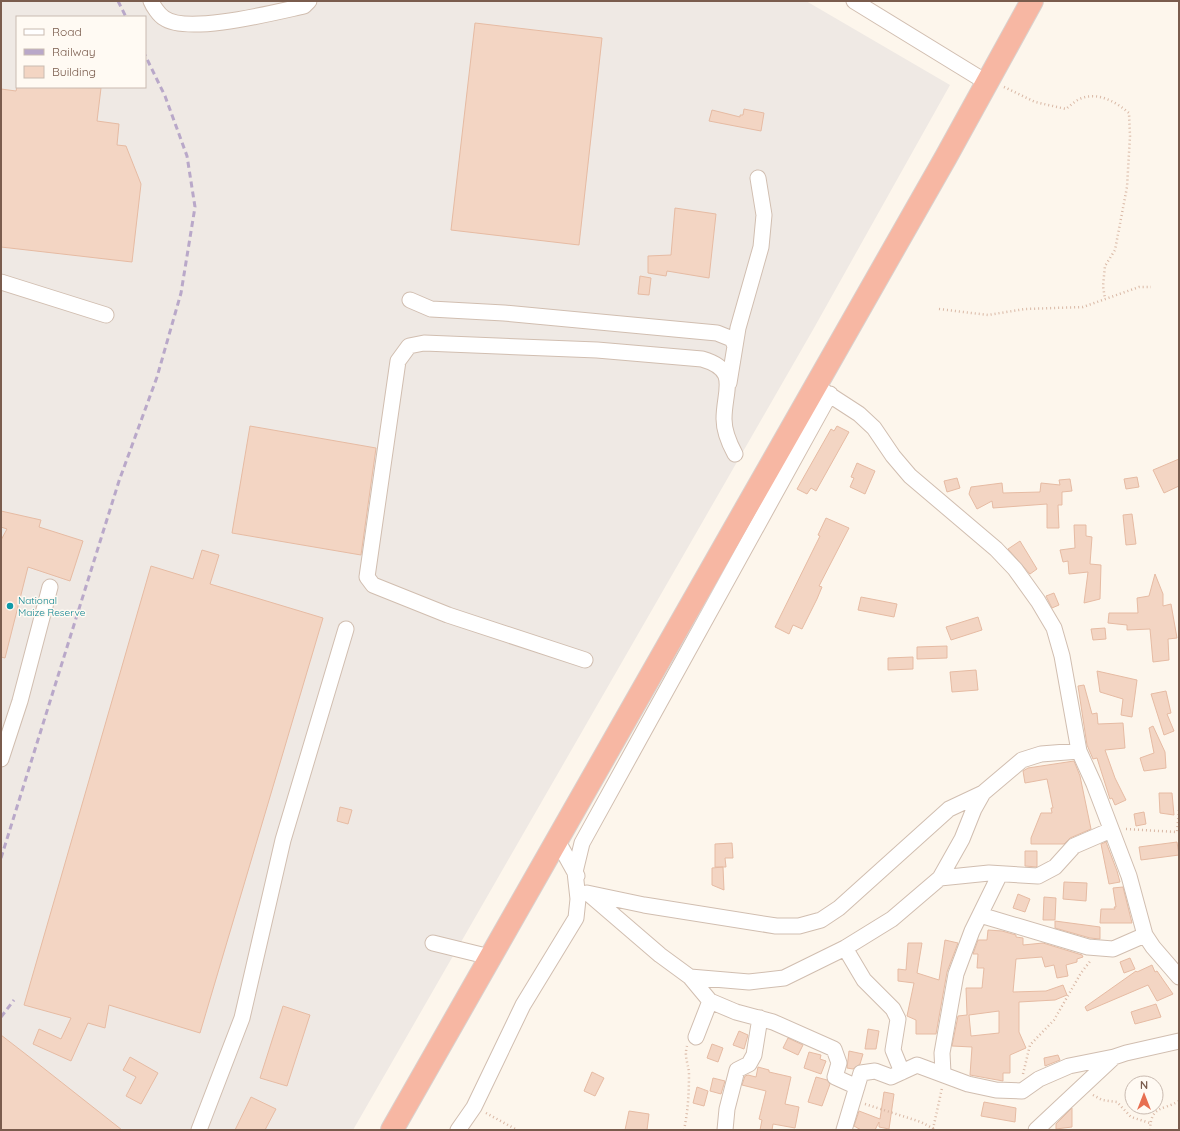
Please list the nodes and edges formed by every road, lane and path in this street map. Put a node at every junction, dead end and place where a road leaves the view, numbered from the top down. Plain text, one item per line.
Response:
1 (151, 1) edge
2 (309, 1) edge
3 (854, 1) edge
4 (1032, 1) edge
5 (986, 82) junction
6 (758, 178) dead end
7 (1, 282) edge
8 (1151, 287) dead end
9 (1105, 298) junction
10 (410, 300) dead end
11 (939, 309) dead end
12 (106, 315) dead end
13 (735, 346) junction
14 (729, 383) junction
15 (822, 390) junction
16 (735, 454) dead end
17 (50, 588) dead end
18 (346, 629) dead end
19 (585, 660) dead end
20 (1079, 751) junction
21 (1, 759) edge
22 (983, 793) junction
23 (1179, 810) edge
24 (1111, 830) junction
25 (557, 840) junction
26 (575, 872) junction
27 (1000, 874) junction
28 (940, 878) junction
29 (587, 893) junction
30 (980, 915) junction
31 (1146, 936) junction
32 (433, 943) dead end
33 (845, 948) junction
34 (1113, 949) junction
35 (490, 957) junction
36 (690, 977) junction
37 (1179, 977) edge
38 (710, 1001) junction
39 (760, 1018) junction
40 (696, 1037) joint
41 (1179, 1041) edge
42 (1114, 1057) junction
43 (902, 1072) junction
44 (943, 1074) junction
45 (1080, 1088) junction
46 (1000, 1090) junction
47 (855, 1093) junction
48 (1179, 1101) edge
49 (474, 1107) junction
50 (1150, 1123) junction
51 (935, 1129) edge
52 (199, 1130) edge
53 (392, 1130) edge
54 (458, 1130) edge
55 (517, 1130) edge
56 (684, 1130) edge
57 (725, 1130) edge
58 (844, 1130) edge
59 (1036, 1130) edge
60 (1150, 1130) edge

1 - 2 street
3 - 5 street
4 - 5 highway
5 - 9 path
5 - 15 highway
6 - 13 street
7 - 12 street
8 - 9 path
9 - 11 path
10 - 13 street
13 - 14 street
14 - 16 street
14 - 19 street
15 - 20 street
15 - 25 highway
15 - 26 street
17 - 21 street
18 - 52 street
20 - 22 street
20 - 24 street
22 - 28 street
22 - 29 street
23 - 24 path
24 - 27 street
24 - 31 street
25 - 26 street
25 - 35 highway
26 - 29 street
26 - 49 street
27 - 28 street
27 - 30 street
28 - 33 street
29 - 36 street
30 - 34 street
30 - 44 street
31 - 34 street
31 - 37 street
32 - 35 street
33 - 36 street
33 - 43 street
34 - 46 path
35 - 53 highway
36 - 38 street
38 - 39 street
38 - 40 street
39 - 47 street
39 - 57 street
40 - 56 path
41 - 42 street
42 - 45 street
42 - 46 street
43 - 44 street
43 - 47 street
44 - 46 street
44 - 51 path
45 - 50 path
45 - 59 street
47 - 51 path
47 - 58 street
48 - 50 path
49 - 54 street
49 - 55 path
50 - 60 path

